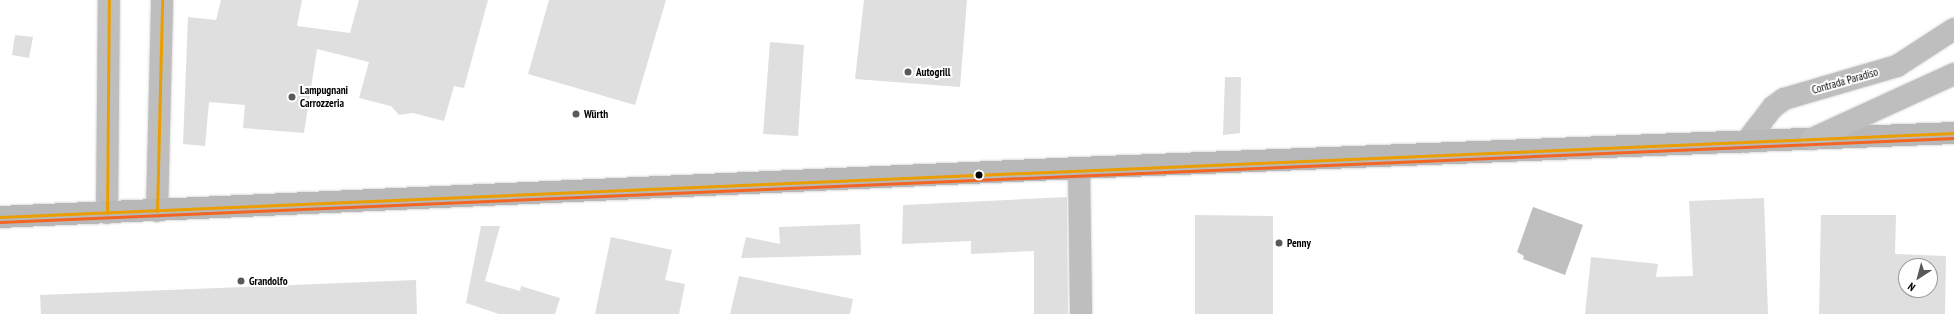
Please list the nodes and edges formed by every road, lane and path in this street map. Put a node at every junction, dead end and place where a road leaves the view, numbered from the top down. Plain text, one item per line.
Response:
1 (109, 0) edge
2 (162, 0) edge
3 (1954, 30) edge
4 (1954, 74) edge
5 (1954, 133) edge
6 (1812, 139) junction
7 (1746, 142) junction
8 (1080, 168) junction
9 (157, 211) junction
10 (107, 213) junction
11 (0, 217) edge
12 (1081, 314) edge

1 - 10 main road
2 - 9 main road
3 - 7 main road, Contrada Paradiso
4 - 6 main road
5 - 6 street
6 - 7 street
7 - 8 street
8 - 9 street
8 - 12 main road
9 - 10 street
10 - 11 street

